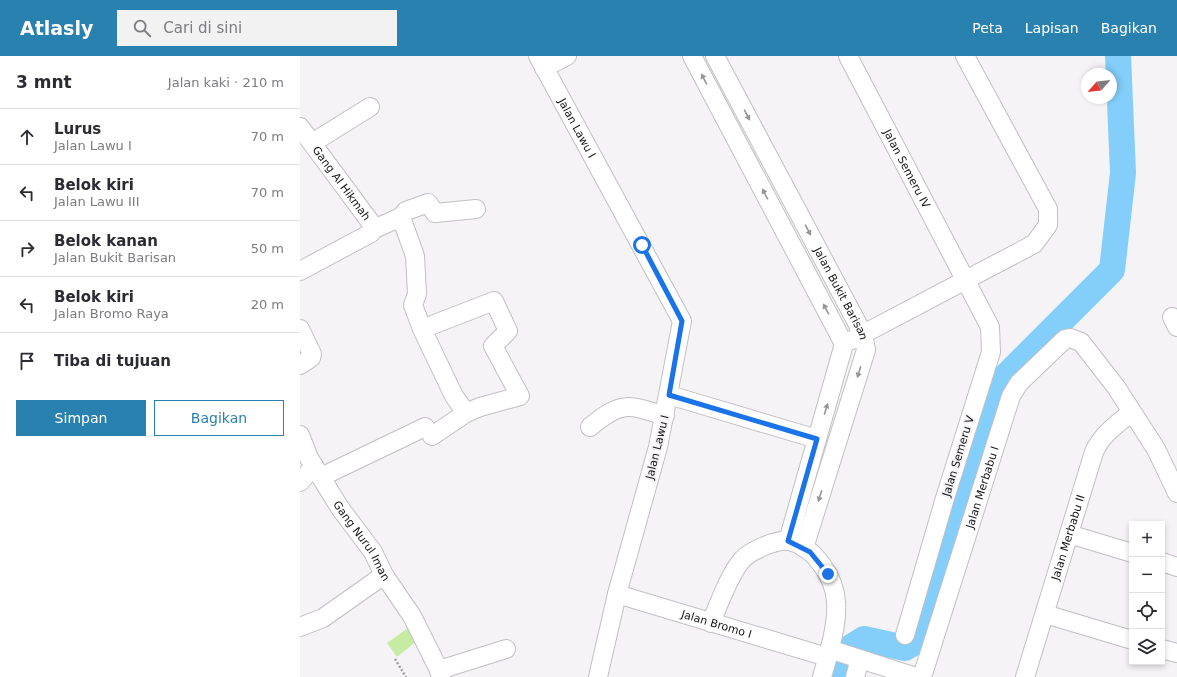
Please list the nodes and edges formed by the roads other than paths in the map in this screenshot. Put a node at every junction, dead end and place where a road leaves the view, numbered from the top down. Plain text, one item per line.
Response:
1 (567, 56) edge
2 (692, 56) edge
3 (715, 56) edge
4 (848, 56) edge
5 (965, 56) edge
6 (541, 62) edge
7 (370, 107) dead end
8 (300, 127) edge
9 (312, 144) junction
10 (476, 209) dead end
11 (401, 216) junction
12 (374, 229) junction
13 (300, 270) edge
14 (966, 281) junction
15 (300, 329) edge
16 (422, 329) junction
17 (863, 334) junction
18 (844, 344) junction
19 (300, 365) edge
20 (669, 395) junction
21 (1132, 412) junction
22 (466, 413) junction
23 (665, 416) junction
24 (590, 427) dead end
25 (300, 435) edge
26 (817, 439) junction
27 (317, 471) junction
28 (300, 482) edge
29 (1177, 493) edge
30 (1069, 534) junction
31 (802, 549) junction
32 (1129, 552) edge
33 (1165, 563) edge
34 (1177, 567) edge
35 (384, 575) junction
36 (617, 594) junction
37 (1045, 614) junction
38 (711, 623) junction
39 (300, 627) edge
40 (905, 635) dead end
41 (1129, 639) edge
42 (506, 649) dead end
43 (1165, 650) edge
44 (827, 651) junction
45 (1177, 653) edge
46 (857, 658) junction
47 (440, 673) edge
48 (598, 677) edge
49 (812, 677) edge
50 (822, 677) edge
51 (855, 677) edge
52 (916, 677) edge
53 (922, 677) edge
54 (1025, 677) edge

1 - 6 street
18 -> 2 street, Jalan Bukit Barisan
3 -> 17 street, Jalan Bukit Barisan
4 - 14 street, Jalan Semeru IV
5 - 14 street
6 - 20 street, Jalan Lawu I
7 - 9 street
8 - 9 street, Gang Al Hikmah
9 - 12 street, Gang Al Hikmah
10 - 11 street
11 - 12 street
11 - 16 street
12 - 13 street, Gang Al Hikmah
14 - 17 street
14 - 40 street, Jalan Semeru V
15 - 19 street
16 - 22 street
16 - 22 street
17 - 18 street
17 -> 31 street, Jalan Bukit Barisan
26 -> 18 street, Jalan Bukit Barisan
20 - 23 street, Jalan Lawu I
20 - 26 street
21 - 29 street
21 - 30 street, Jalan Merbabu II
21 - 53 street, Jalan Merbabu I
22 - 27 street
23 - 24 street
23 - 36 street, Jalan Lawu I
25 - 27 street, Gang Nurul Iman
26 - 31 street, Jalan Bukit Barisan
27 - 28 street
27 - 35 street, Gang Nurul Iman
30 - 32 street
30 - 37 street, Jalan Merbabu II
31 - 38 street
31 - 44 street
33 - 34 street
35 - 39 street
35 - 47 street, Gang Nurul Iman
36 - 38 street, Jalan Bromo I
36 - 48 street, Jalan Lawu I
37 - 41 street
37 - 54 street, Jalan Merbabu II
38 - 44 street, Jalan Bromo I
42 - 47 street
43 - 45 street
44 - 46 street, Jalan Bromo I
44 - 49 street
44 - 50 street
46 - 51 street
46 - 52 street, Jalan Bromo I

